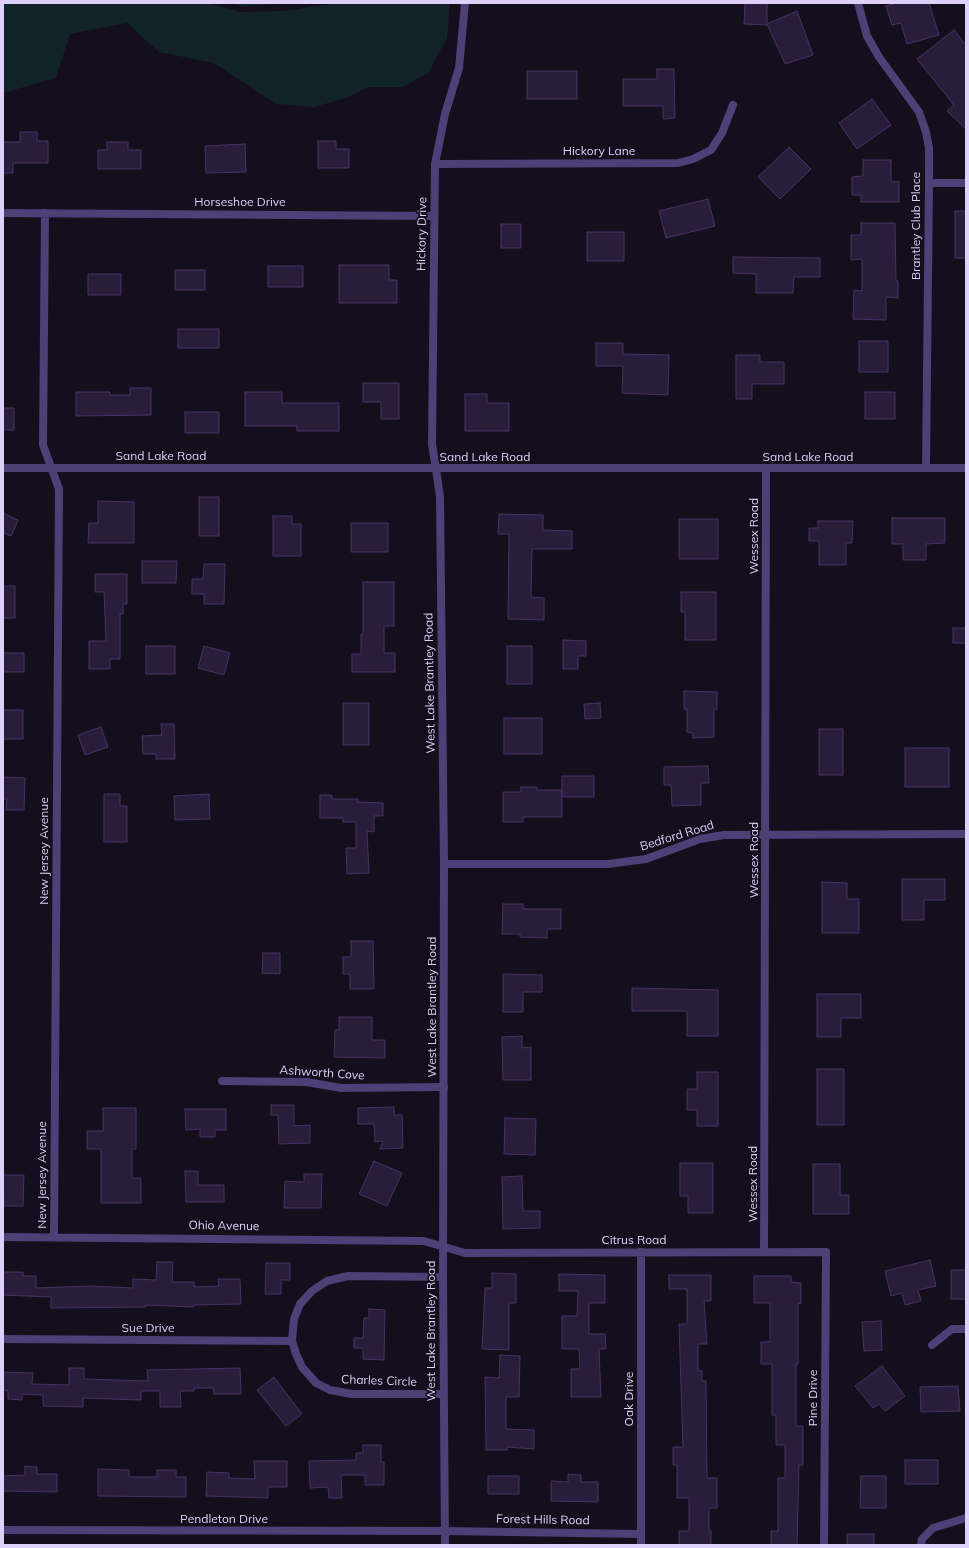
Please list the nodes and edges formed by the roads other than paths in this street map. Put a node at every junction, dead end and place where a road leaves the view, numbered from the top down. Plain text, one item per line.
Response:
1 (465, 3) edge
2 (858, 3) edge
3 (733, 105) dead end
4 (435, 164) junction
5 (929, 183) junction
6 (966, 183) edge
7 (3, 213) edge
8 (44, 213) junction
9 (434, 216) junction
10 (3, 468) edge
11 (52, 468) junction
12 (926, 468) junction
13 (966, 468) edge
14 (436, 469) junction
15 (766, 469) junction
16 (766, 834) junction
17 (966, 834) edge
18 (444, 864) junction
19 (222, 1081) dead end
20 (444, 1087) junction
21 (54, 1236) junction
22 (3, 1237) edge
23 (443, 1246) junction
24 (641, 1252) junction
25 (764, 1252) junction
26 (826, 1252) joint
27 (443, 1277) junction
28 (966, 1329) edge
29 (3, 1339) edge
30 (292, 1341) junction
31 (932, 1345) dead end
32 (443, 1394) junction
33 (966, 1518) edge
34 (3, 1530) edge
35 (445, 1531) junction
36 (641, 1534) junction
37 (445, 1545) edge
38 (640, 1545) edge
39 (824, 1545) edge
40 (921, 1545) edge

1 - 4 street, Hickory Drive
2 - 5 street, Brantley Club Place
3 - 4 street, Hickory Lane
4 - 9 street, Hickory Drive
5 - 6 street
5 - 12 street, Brantley Club Place
7 - 8 street, Horseshoe Drive
8 - 9 street, Horseshoe Drive
8 - 11 street
9 - 14 street, Hickory Drive
10 - 11 street, Sand Lake Road
11 - 14 street, Sand Lake Road
11 - 21 street, New Jersey Avenue
12 - 13 street, Sand Lake Road
12 - 15 street, Sand Lake Road
14 - 15 street, Sand Lake Road
14 - 18 street, West Lake Brantley Road
15 - 16 street, Wessex Road
16 - 17 street, Bedford Road
16 - 18 street, Bedford Road
16 - 25 street, Wessex Road
18 - 20 street, West Lake Brantley Road
19 - 20 street, Ashworth Cove
20 - 23 street, West Lake Brantley Road
21 - 22 street, Ohio Avenue
21 - 23 street, Ohio Avenue
23 - 24 street, Citrus Road
23 - 27 street, West Lake Brantley Road
24 - 25 street, Citrus Road
24 - 36 street, Oak Drive
25 - 26 street, Citrus Road
26 - 39 street, Pine Drive
27 - 30 street, Charles Circle
27 - 32 street, West Lake Brantley Road
28 - 31 street
29 - 30 street, Sue Drive
30 - 32 street, Charles Circle
32 - 35 street, West Lake Brantley Road
33 - 40 street
34 - 35 street, Pendleton Drive
35 - 36 street, Forest Hills Road
35 - 37 street, West Lake Brantley Road
36 - 38 street, Oak Drive

